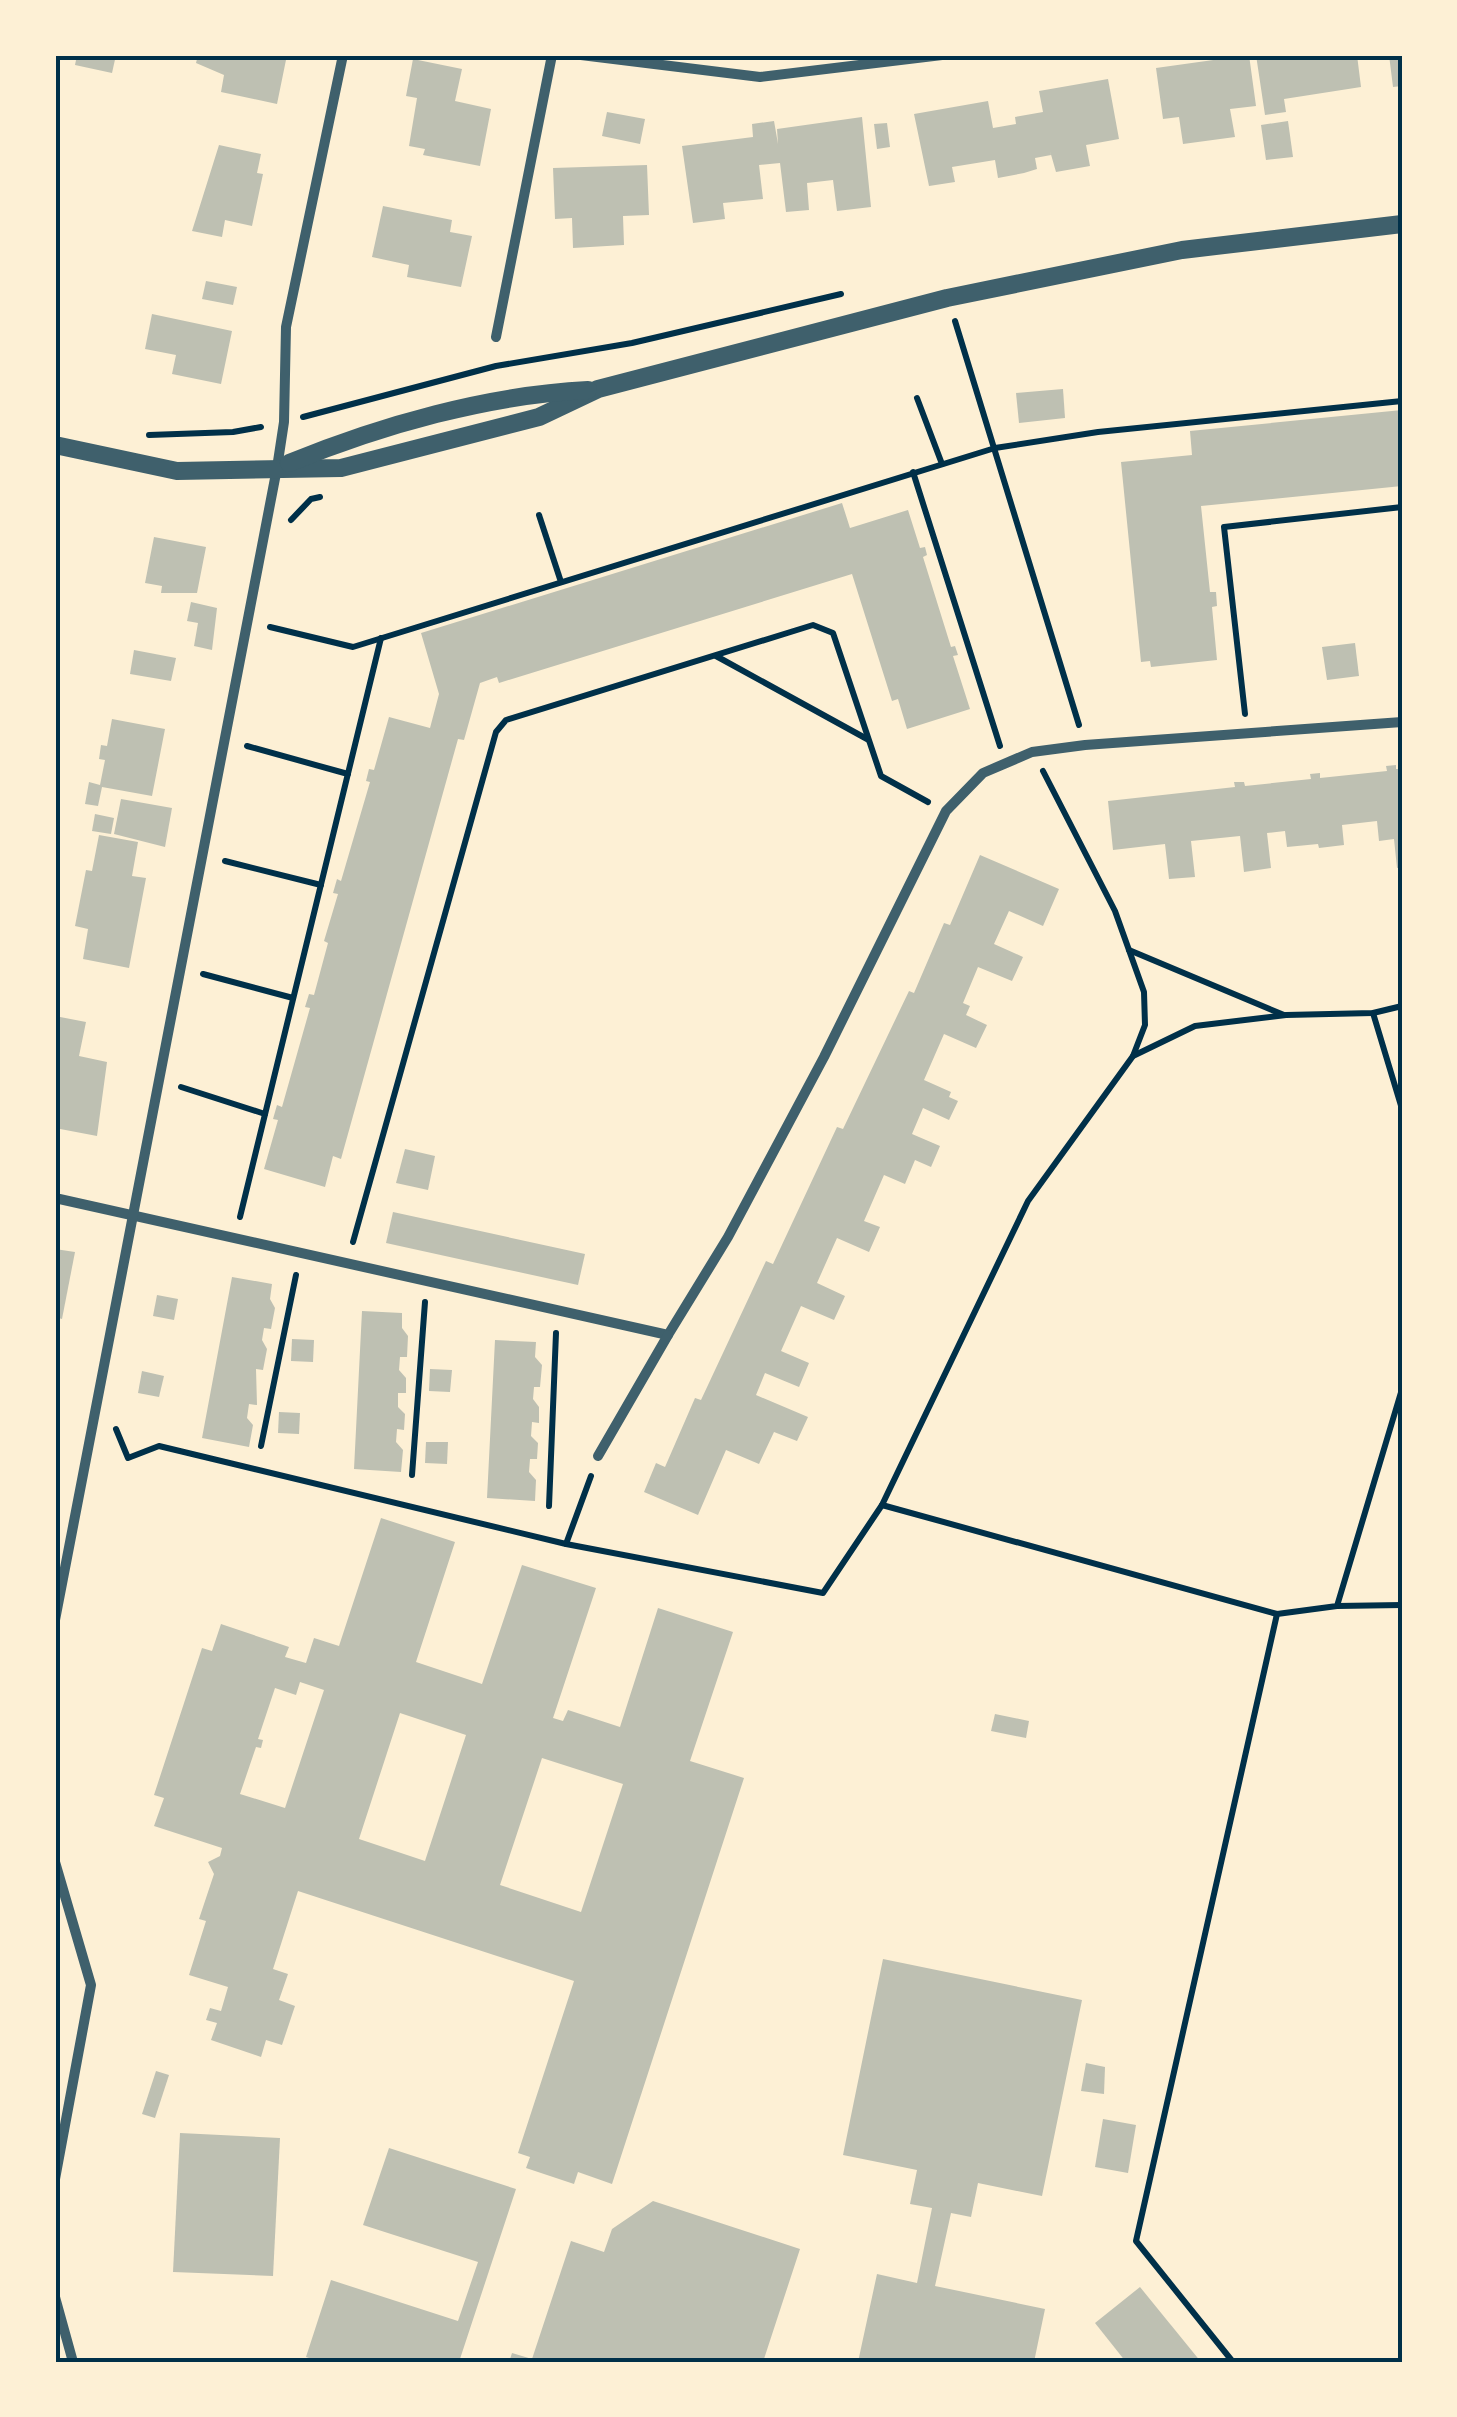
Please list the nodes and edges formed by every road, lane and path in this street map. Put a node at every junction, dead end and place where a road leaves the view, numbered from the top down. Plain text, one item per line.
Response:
1 (343, 55) edge
2 (552, 55) edge
3 (581, 55) edge
4 (942, 55) edge
5 (1402, 224) edge
6 (844, 294) dead end
7 (947, 298) junction
8 (496, 337) dead end
9 (598, 389) junction
10 (917, 398) dead end
11 (1402, 402) edge
12 (347, 405) junction
13 (284, 422) junction
14 (132, 436) dead end
15 (356, 440) junction
16 (55, 445) edge
17 (995, 448) junction
18 (942, 464) junction
19 (277, 468) junction
20 (913, 472) junction
21 (330, 494) dead end
22 (1402, 507) edge
23 (539, 515) dead end
24 (288, 525) dead end
25 (562, 582) junction
26 (272, 614) dead end
27 (270, 627) junction
28 (381, 638) junction
29 (266, 644) dead end
30 (715, 655) junction
31 (1402, 722) edge
32 (250, 729) dead end
33 (1247, 736) junction
34 (869, 740) junction
35 (1085, 745) junction
36 (247, 746) junction
37 (1032, 752) junction
38 (1004, 762) junction
39 (244, 766) dead end
40 (348, 774) junction
41 (946, 812) junction
42 (229, 842) dead end
43 (225, 860) junction
44 (222, 880) dead end
45 (321, 886) junction
46 (1128, 950) junction
47 (206, 955) dead end
48 (203, 974) junction
49 (199, 992) dead end
50 (293, 998) junction
51 (1402, 1006) edge
52 (1373, 1013) junction
53 (1286, 1016) junction
54 (1133, 1056) junction
55 (184, 1068) dead end
56 (180, 1087) junction
57 (176, 1106) dead end
58 (1402, 1109) edge
59 (265, 1114) junction
60 (55, 1198) edge
61 (134, 1214) junction
62 (235, 1237) junction
63 (301, 1252) junction
64 (348, 1263) junction
65 (427, 1280) junction
66 (557, 1310) junction
67 (668, 1335) junction
68 (1402, 1389) edge
69 (116, 1418) dead end
70 (261, 1446) dead end
71 (598, 1456) joint
72 (412, 1475) dead end
73 (882, 1505) junction
74 (549, 1506) dead end
75 (566, 1544) junction
76 (1402, 1605) edge
77 (1336, 1606) junction
78 (1277, 1614) junction
79 (55, 1620) edge
80 (55, 1862) edge
81 (57, 1882) edge
82 (55, 2179) edge
83 (55, 2296) edge
84 (73, 2362) edge
85 (1233, 2362) edge

1 - 13 street
2 - 8 street
3 - 4 street
5 - 7 street
6 - 12 path
7 - 9 street
7 - 17 path
9 - 15 street
9 - 19 street
10 - 18 path
11 - 17 path
12 - 13 path
12 - 15 path
13 - 14 path
13 - 19 street
15 - 19 street
16 - 19 street
17 - 18 path
17 - 35 path
18 - 20 path
19 - 61 street
20 - 25 path
20 - 38 path
21 - 24 path
22 - 33 path
23 - 25 path
25 - 28 path
26 - 27 path
27 - 28 path
27 - 29 path
28 - 40 path
30 - 34 path
30 - 34 path
30 - 64 path
31 - 33 street
32 - 36 path
33 - 35 street
34 - 41 path
35 - 37 street
36 - 39 path
36 - 40 path
37 - 38 street
37 - 46 path
38 - 41 street
40 - 45 path
41 - 67 street
42 - 43 path
43 - 44 path
43 - 45 path
45 - 50 path
46 - 53 path
46 - 54 path
47 - 48 path
48 - 49 path
48 - 50 path
50 - 59 path
51 - 52 path
52 - 53 path
52 - 58 path
53 - 54 path
54 - 73 path
55 - 56 path
56 - 57 path
56 - 59 path
59 - 62 path
60 - 61 street
61 - 62 street
61 - 79 street
62 - 63 street
63 - 64 street
63 - 70 path
64 - 65 street
65 - 66 street
65 - 72 path
66 - 67 street
66 - 74 path
67 - 71 street
68 - 77 path
69 - 75 path
71 - 75 path
73 - 75 path
73 - 78 path
76 - 77 path
77 - 78 path
78 - 85 path
80 - 81 street
81 - 82 street
83 - 84 street

